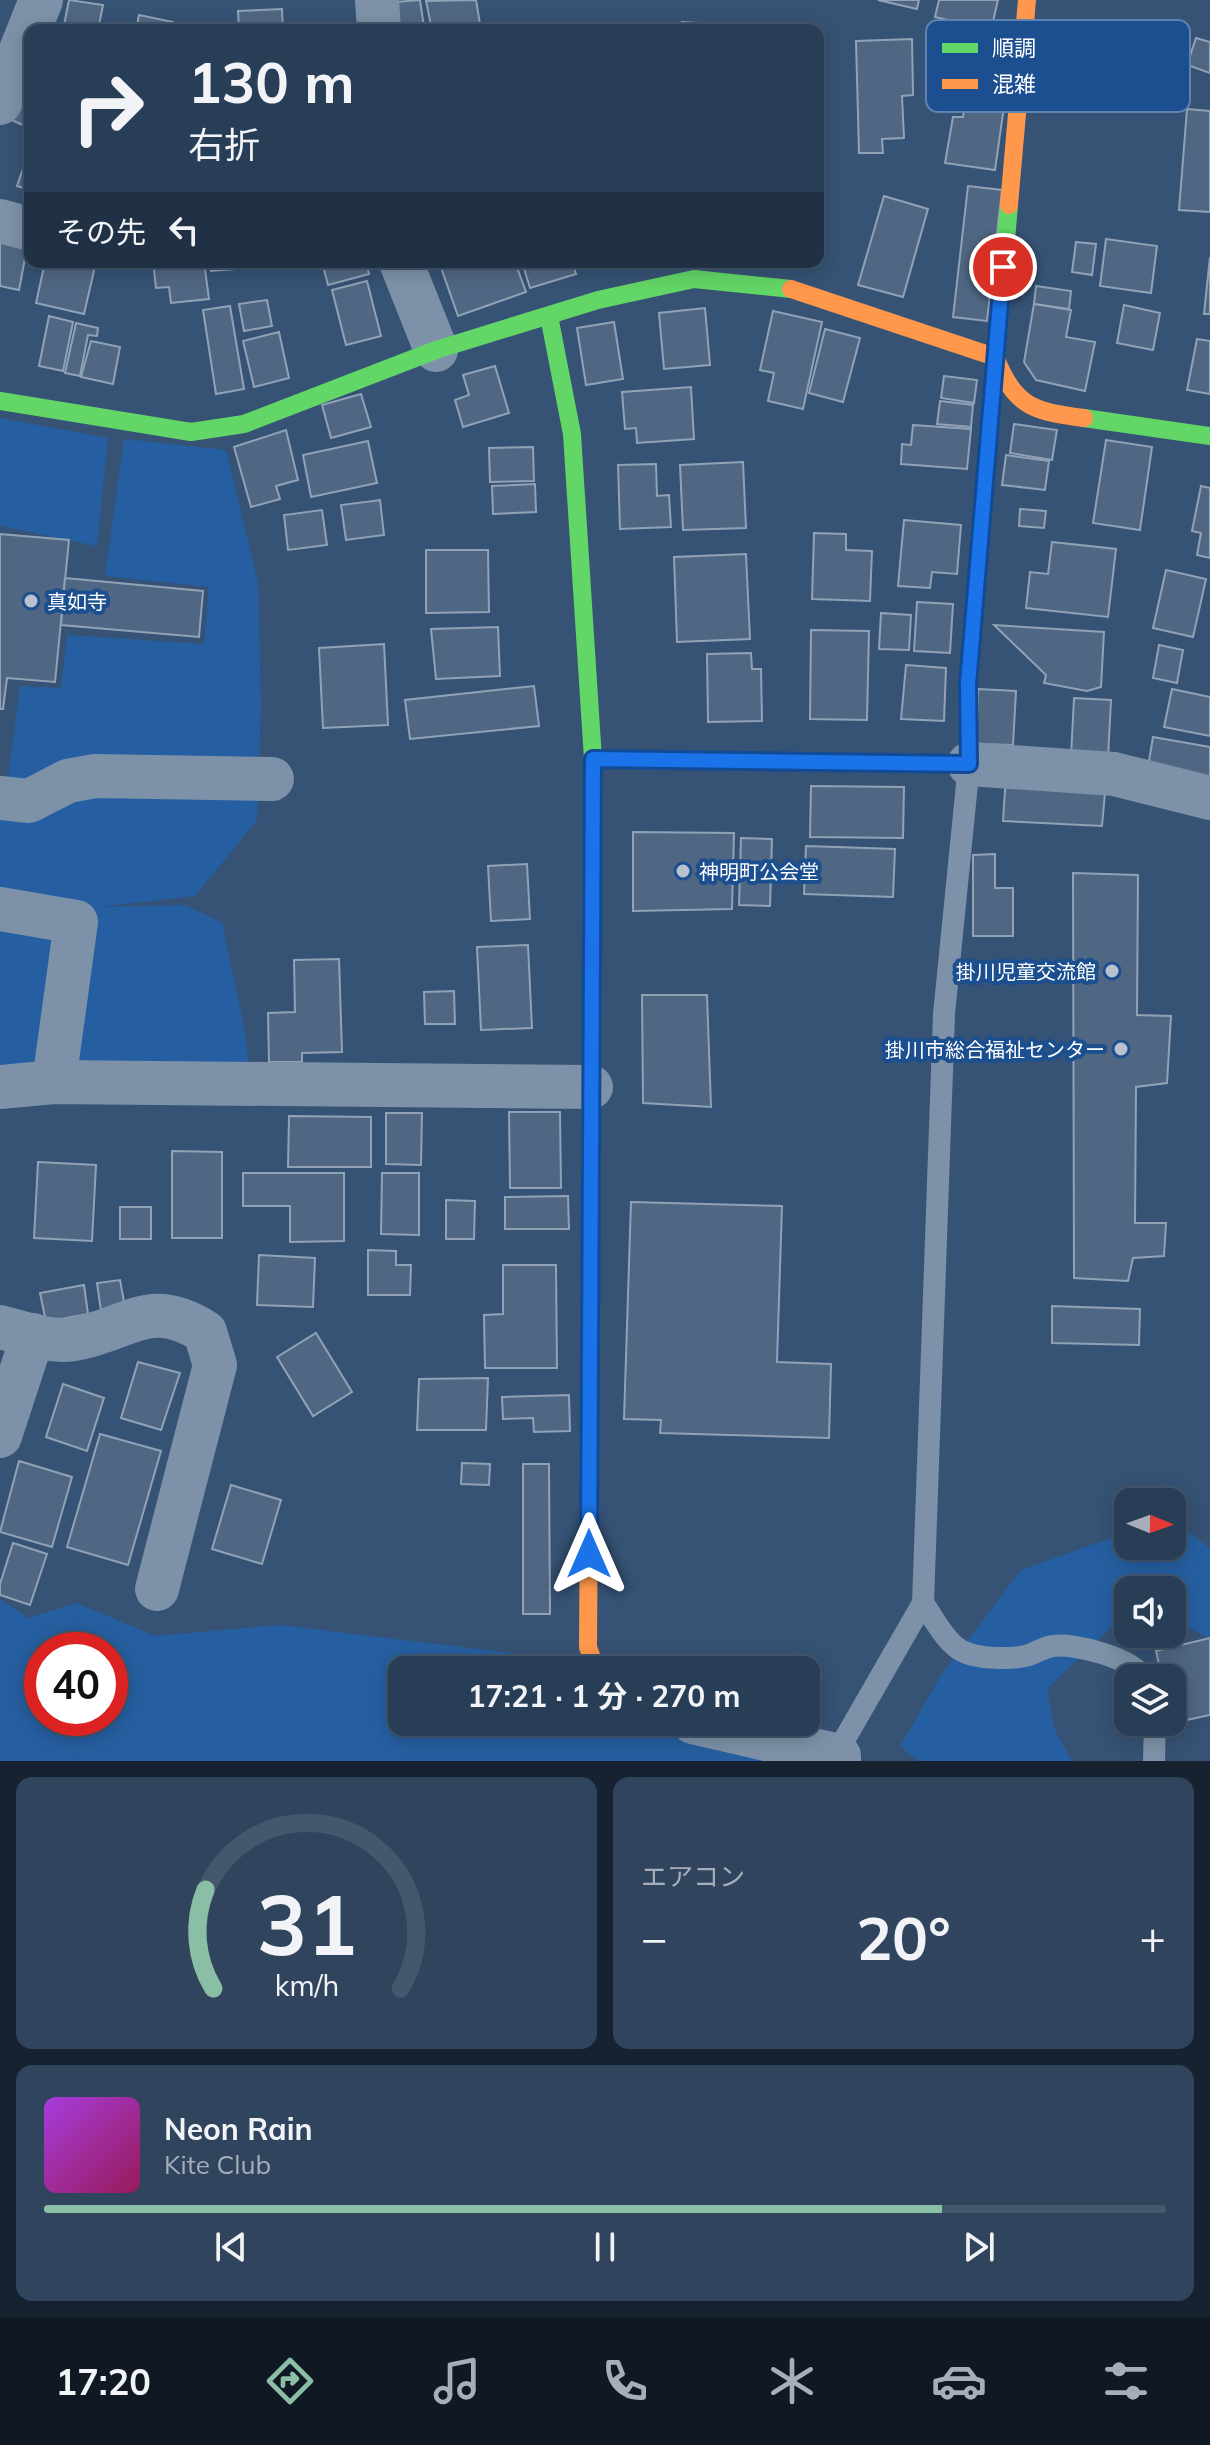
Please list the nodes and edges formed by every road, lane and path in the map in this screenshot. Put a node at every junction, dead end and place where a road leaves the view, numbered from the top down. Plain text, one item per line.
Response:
1 (41, 0) edge
2 (377, 0) edge
3 (1027, 0) edge
4 (1025, 20) edge
5 (31, 24) edge
6 (379, 24) edge
7 (24, 43) edge
8 (0, 103) edge
9 (1017, 112) edge
10 (0, 221) edge
11 (24, 227) edge
12 (403, 268) edge
13 (549, 316) junction
14 (436, 350) junction
15 (995, 357) junction
16 (0, 401) edge
17 (1210, 436) edge
18 (593, 759) junction
19 (969, 764) junction
20 (272, 779) dead end
21 (0, 798) edge
22 (1210, 798) edge
23 (0, 909) edge
24 (54, 1082) junction
25 (0, 1087) edge
26 (591, 1087) junction
27 (17, 1331) edge
28 (0, 1436) edge
29 (157, 1589) dead end
30 (923, 1603) junction
31 (591, 1656) edge
32 (1126, 1664) edge
33 (750, 1736) edge
34 (1155, 1736) edge
35 (839, 1758) edge
36 (1154, 1761) edge

1 - 5 street
2 - 6 street
3 - 4 street
7 - 8 street
9 - 15 street
10 - 11 street
12 - 14 street
13 - 14 street
13 - 15 street
13 - 18 street
14 - 16 street
15 - 17 street
15 - 19 street
18 - 19 street
18 - 26 street
19 - 22 street
19 - 30 lane
20 - 21 street
23 - 24 street
24 - 25 street
24 - 26 street
26 - 31 street
27 - 28 street
27 - 29 street
30 - 32 lane
30 - 35 lane
33 - 35 street
34 - 36 lane

